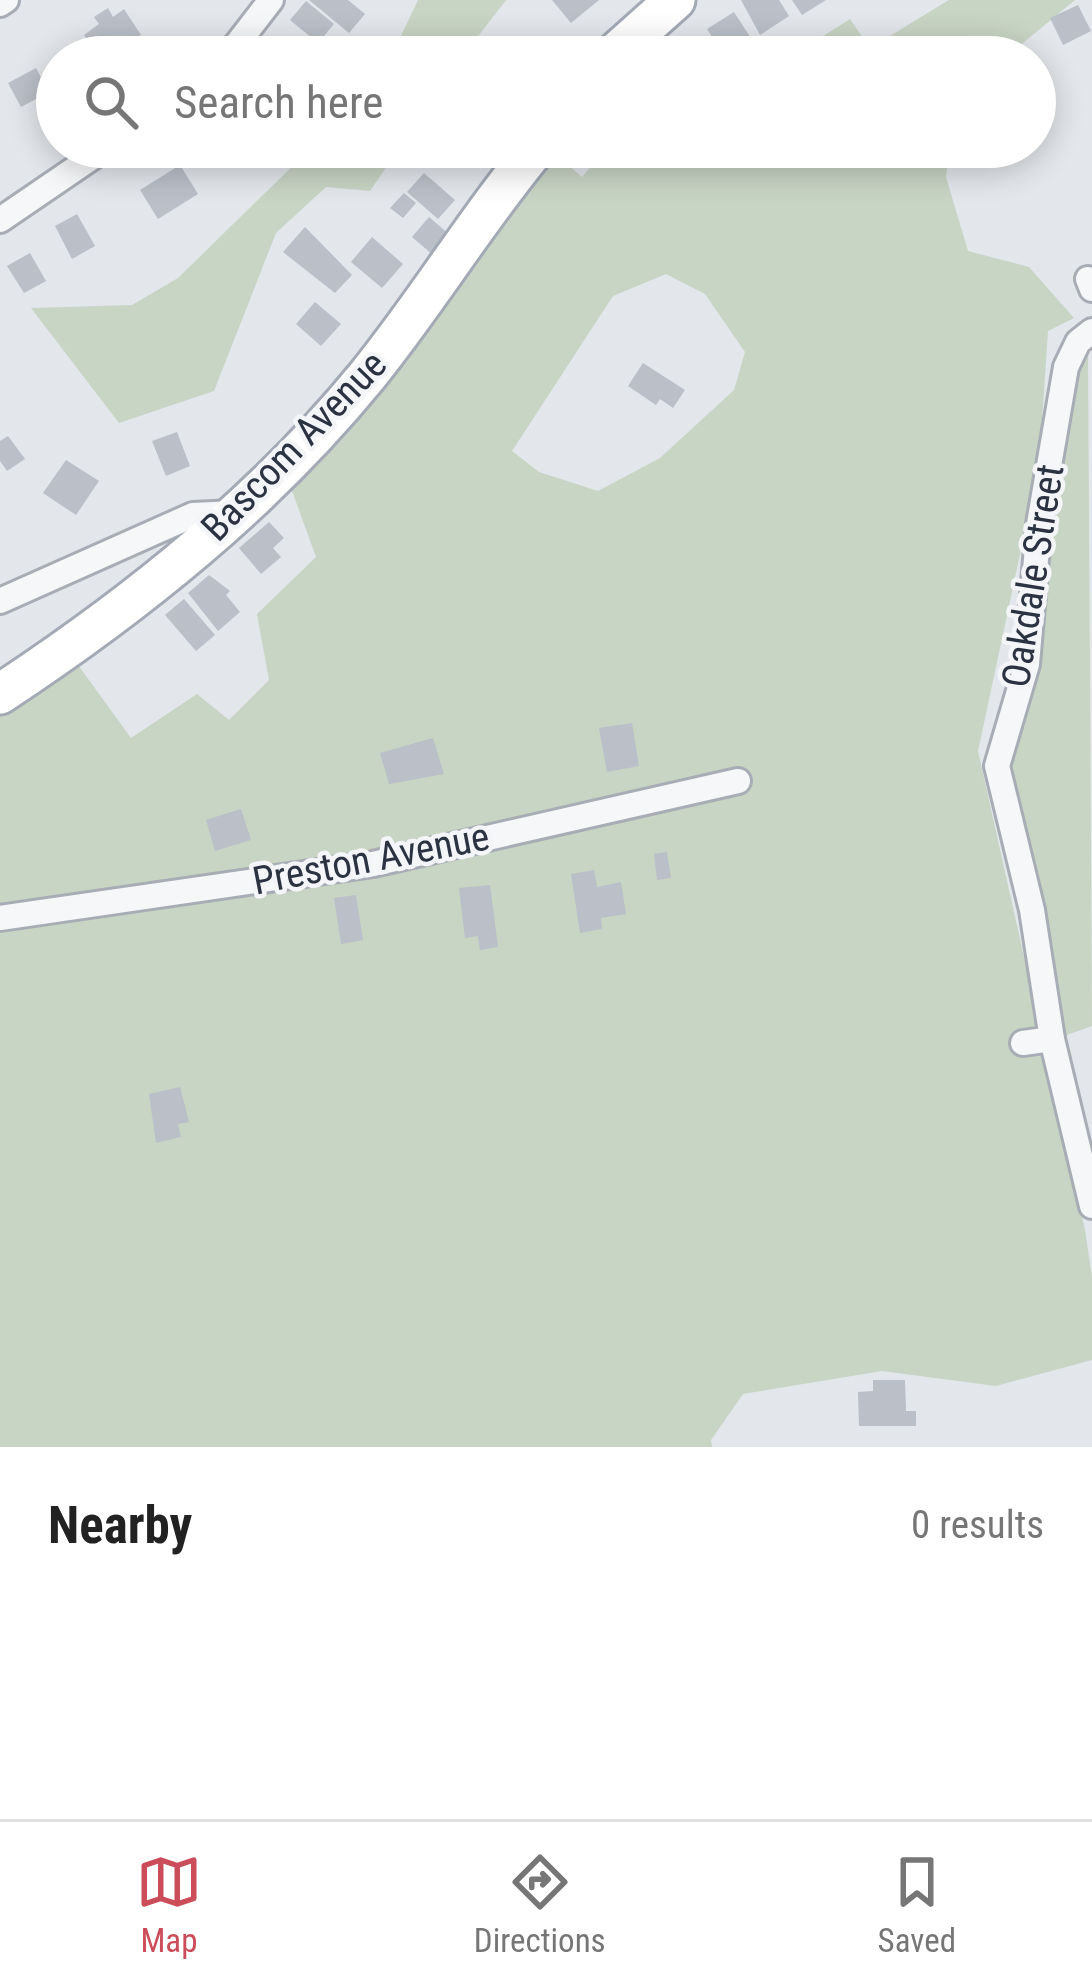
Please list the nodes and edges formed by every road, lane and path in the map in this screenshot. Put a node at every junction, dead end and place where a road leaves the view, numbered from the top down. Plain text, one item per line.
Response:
1 (271, 0) edge
2 (675, 0) edge
3 (243, 36) edge
4 (635, 36) edge
5 (76, 168) edge
6 (521, 168) edge
7 (0, 220) edge
8 (1092, 331) edge
9 (237, 513) junction
10 (0, 601) edge
11 (0, 694) edge
12 (738, 782) dead end
13 (0, 918) edge
14 (1052, 1039) junction
15 (1023, 1042) dead end
16 (1092, 1205) edge

1 - 3 street
2 - 4 main road
5 - 7 street
6 - 9 main road, Bascom Avenue
8 - 14 street, Oakdale Street
9 - 10 street
9 - 11 main road, Bascom Avenue
12 - 13 street, Preston Avenue
14 - 15 street
14 - 16 street, Oakdale Street

